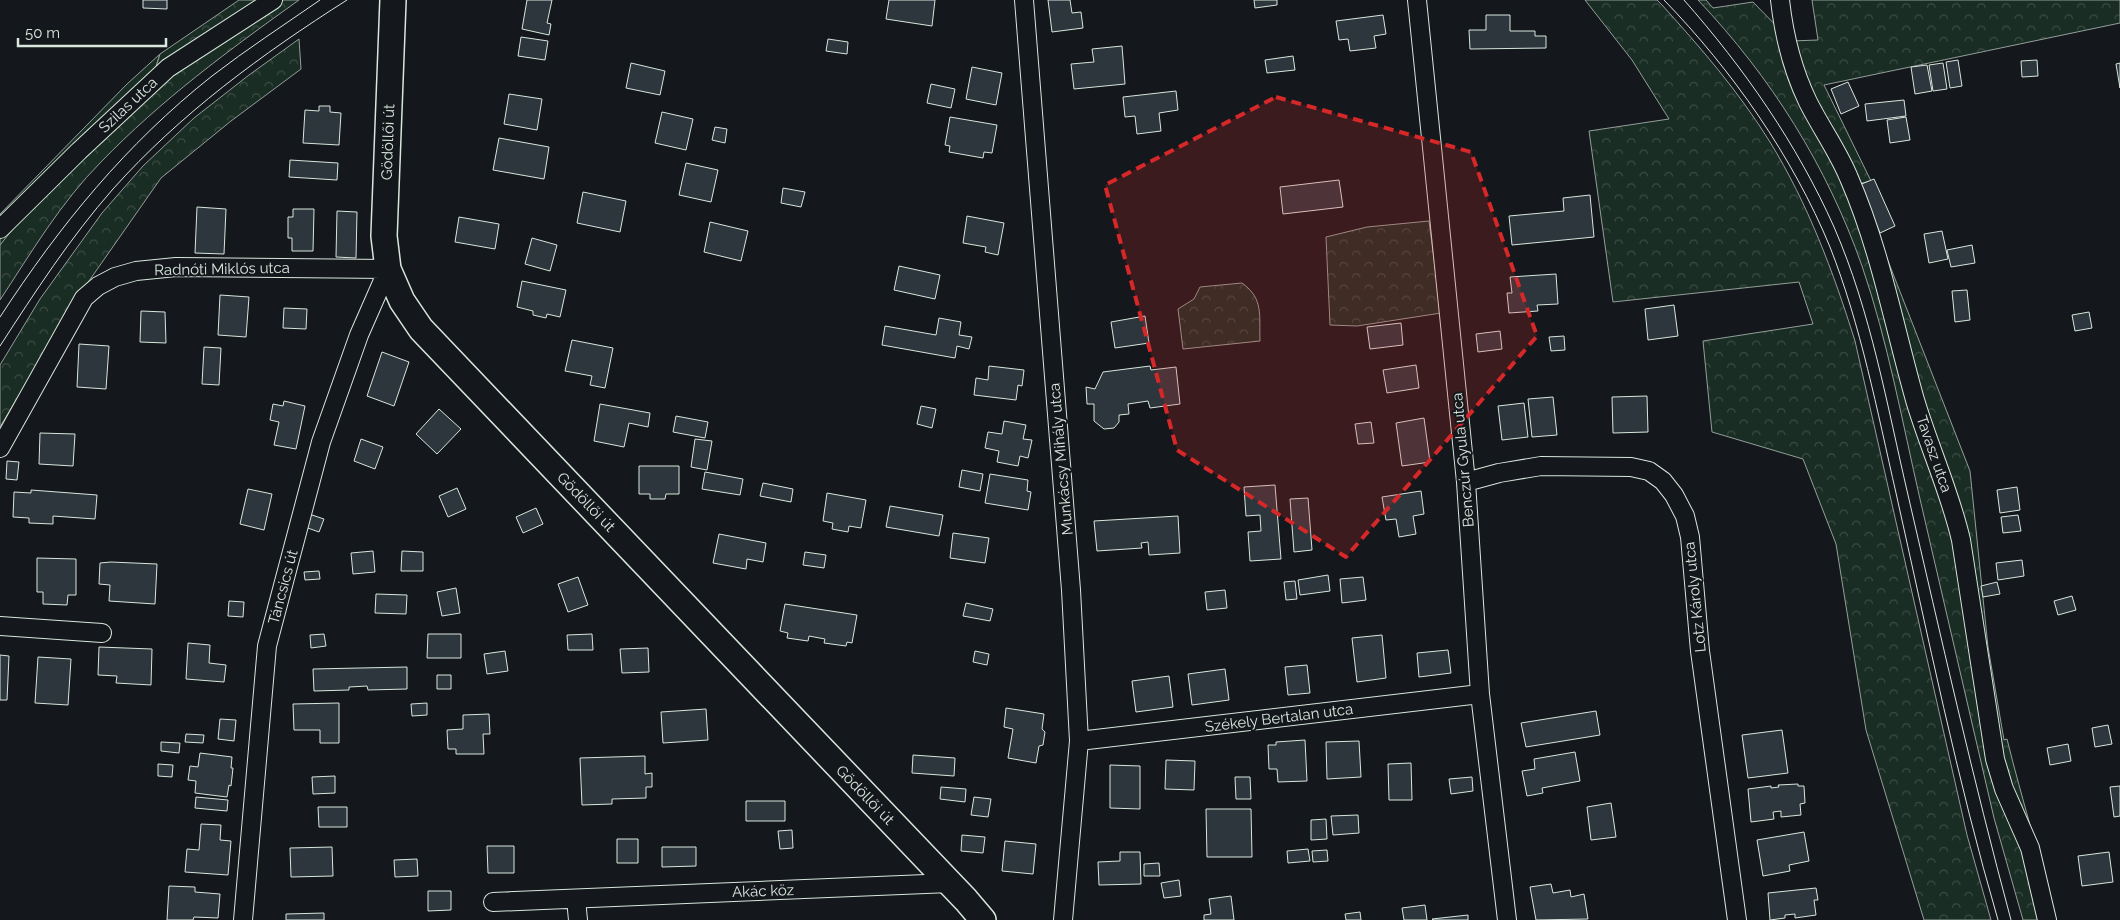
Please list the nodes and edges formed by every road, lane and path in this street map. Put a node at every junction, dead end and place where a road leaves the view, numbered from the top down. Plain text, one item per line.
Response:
1 (273, 0) edge
2 (1024, 0) edge
3 (1418, 0) edge
4 (1780, 0) edge
5 (395, 1) edge
6 (0, 229) edge
7 (388, 269) junction
8 (0, 448) edge
9 (1466, 482) junction
10 (0, 626) edge
11 (102, 633) dead end
12 (1480, 694) junction
13 (1079, 741) junction
14 (950, 883) junction
15 (576, 899) junction
16 (493, 902) dead end
17 (243, 920) edge
18 (578, 920) edge
19 (983, 920) edge
20 (1062, 920) edge
21 (1507, 920) edge
22 (1737, 920) edge
23 (2047, 920) edge

1 - 6 street, Szilas utca
2 - 13 street, Munkácsy Mihály utca
3 - 9 street, Benczúr Gyula utca
4 - 23 street, Tavasz utca
5 - 7 main road, Gödöllői út
7 - 8 street, Radnóti Miklós utca
7 - 14 main road, Gödöllői út
7 - 17 street, Táncsics út
9 - 12 street, Benczúr Gyula utca
9 - 22 street, Lotz Károly utca
10 - 11 street
12 - 13 street, Székely Bertalan utca
12 - 21 street, Benczúr Gyula utca
13 - 20 street, Munkácsy Mihály utca
14 - 15 street, Akác köz
14 - 19 main road, Gödöllői út
15 - 16 street, Akác köz
15 - 18 street

